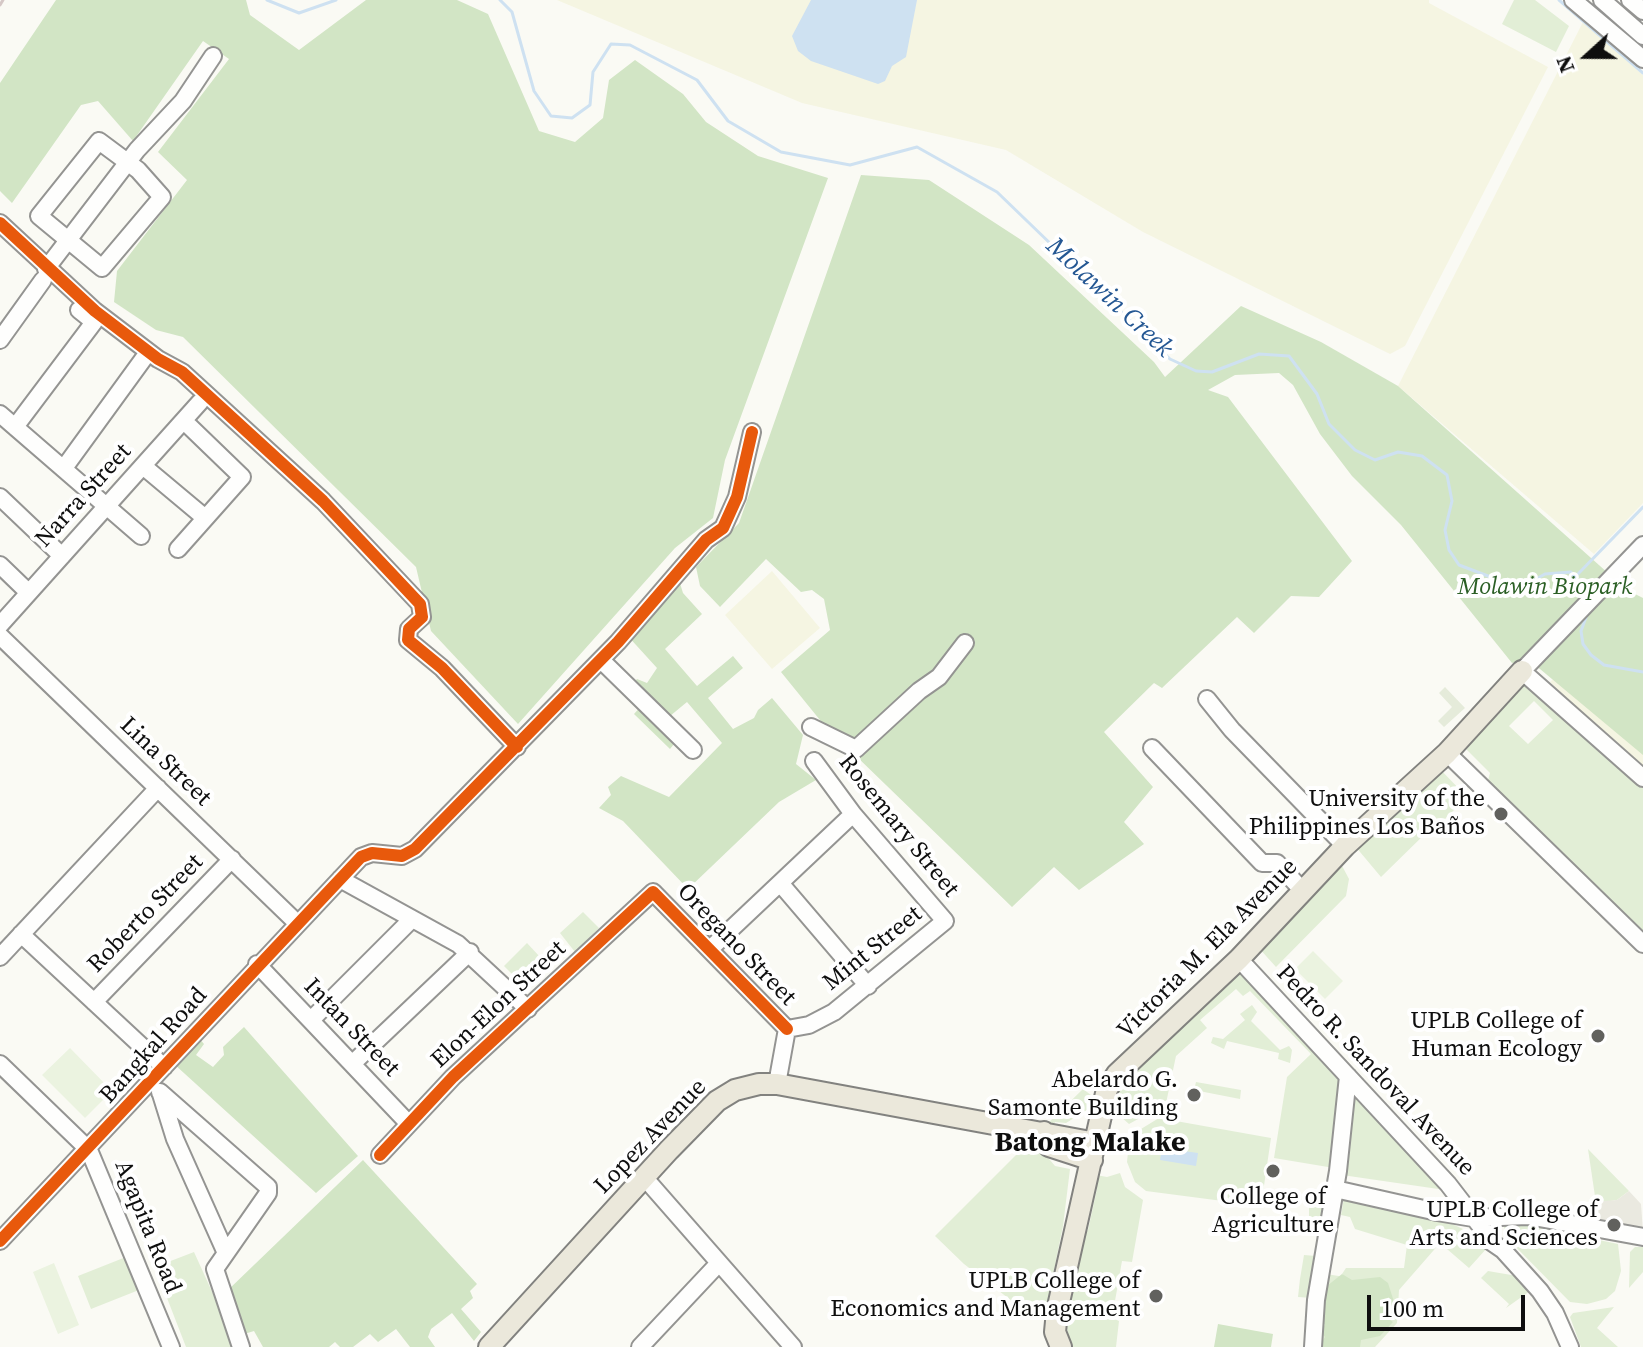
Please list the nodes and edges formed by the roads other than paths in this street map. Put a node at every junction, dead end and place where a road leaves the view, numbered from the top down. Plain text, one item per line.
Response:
1 (1573, 0) edge
2 (1602, 0) edge
3 (1630, 0) edge
4 (1643, 11) edge
5 (1643, 36) edge
6 (213, 56) dead end
7 (1643, 59) edge
8 (130, 163) junction
9 (0, 223) edge
10 (0, 236) edge
11 (70, 241) junction
12 (44, 275) junction
13 (0, 340) edge
14 (144, 358) dead end
15 (200, 402) dead end
16 (0, 414) edge
17 (184, 421) junction
18 (15, 427) junction
19 (752, 432) dead end
20 (143, 466) junction
21 (64, 468) junction
22 (0, 497) edge
23 (107, 506) junction
24 (204, 517) junction
25 (141, 536) dead end
26 (1643, 545) edge
27 (178, 549) dead end
28 (62, 556) junction
29 (0, 565) edge
30 (28, 592) junction
31 (1, 627) edge
32 (965, 643) dead end
33 (601, 660) junction
34 (1522, 671) junction
35 (1207, 699) dead end
36 (811, 727) dead end
37 (517, 747) junction
38 (1152, 748) dead end
39 (693, 750) dead end
40 (1447, 753) junction
41 (814, 761) dead end
42 (1643, 778) edge
43 (158, 788) junction
44 (853, 814) junction
45 (1345, 846) junction
46 (232, 859) junction
47 (340, 879) junction
48 (780, 883) junction
49 (1303, 891) junction
50 (653, 892) joint
51 (412, 919) junction
52 (945, 921) joint
53 (297, 923) junction
54 (21, 934) junction
55 (1643, 944) edge
56 (710, 949) junction
57 (470, 952) junction
58 (0, 957) edge
59 (1239, 959) junction
60 (257, 964) junction
61 (868, 986) junction
62 (94, 1002) junction
63 (528, 1009) junction
64 (311, 1020) junction
65 (787, 1029) junction
66 (0, 1064) edge
67 (352, 1064) junction
68 (164, 1067) junction
69 (1348, 1076) junction
70 (777, 1084) junction
71 (156, 1086) junction
72 (409, 1124) junction
73 (89, 1150) junction
74 (1094, 1151) junction
75 (380, 1155) dead end
76 (644, 1177) junction
77 (1335, 1189) junction
78 (1437, 1212) junction
79 (1473, 1218) junction
80 (1643, 1237) edge
81 (0, 1241) edge
82 (1492, 1241) junction
83 (225, 1251) junction
84 (719, 1263) junction
85 (642, 1346) edge
86 (171, 1347) edge
87 (241, 1347) edge
88 (489, 1347) edge
89 (793, 1347) edge
90 (1061, 1347) edge
91 (1313, 1347) edge
92 (1570, 1347) edge

1 - 7 street
2 - 5 street
3 - 4 street
6 - 8 street
8 - 11 street
8 - 11 street
8 - 11 street
9 - 12 street
10 - 12 street
11 - 12 street
12 - 13 street
12 - 18 street
12 - 37 street
14 - 21 street
15 - 17 street, Narra Street
16 - 18 street
17 - 20 street, Narra Street
17 - 24 street
18 - 21 street
19 - 33 street, Bangkal Road
20 - 23 street, Narra Street
20 - 24 street
21 - 23 street
22 - 28 street
23 - 25 street
23 - 28 street, Narra Street
24 - 27 street
26 - 34 street
28 - 30 street, Narra Street
29 - 30 street
30 - 31 street, Narra Street
31 - 43 street, Lina Street
32 - 36 street
33 - 37 street, Bangkal Road
33 - 39 street
34 - 40 main road, Victoria M. Ela Avenue
34 - 42 street
35 - 45 street
37 - 47 street, Bangkal Road
38 - 49 street
40 - 45 main road, Victoria M. Ela Avenue
40 - 55 street
41 - 44 street, Rosemary Street
43 - 46 street, Lina Street
43 - 54 street
44 - 48 street
44 - 52 street, Rosemary Street
45 - 49 main road, Victoria M. Ela Avenue
46 - 53 street, Lina Street
46 - 62 street, Roberto Street
47 - 51 street
47 - 53 street, Bangkal Road
48 - 56 street
48 - 61 street
49 - 59 main road, Victoria M. Ela Avenue
50 - 56 street, Oregano Street
50 - 63 street, Elon-Elon Street
51 - 57 street
51 - 64 street
52 - 61 street, Mint Street
53 - 60 street, Bangkal Road
54 - 58 street
54 - 62 street
56 - 65 street, Oregano Street
57 - 63 street
57 - 67 street
59 - 69 street, Pedro R. Sandoval Avenue
59 - 74 main road, Victoria M. Ela Avenue
60 - 64 street, Intan Street
60 - 68 street, Bangkal Road
61 - 65 street, Mint Street
62 - 68 street
63 - 72 street, Elon-Elon Street
64 - 67 street, Intan Street
65 - 70 street, Oregano Street
66 - 73 street, Agapita Road
67 - 72 street, Intan Street
68 - 71 street, Bangkal Road
69 - 77 street
69 - 79 street, Pedro R. Sandoval Avenue
70 - 74 main road, Lopez Avenue
70 - 76 main road, Lopez Avenue
71 - 73 street, Bangkal Road
71 - 83 street
71 - 83 street
72 - 75 street, Elon-Elon Street
73 - 81 street, Bangkal Road
73 - 86 street, Agapita Road
74 - 90 main road, Victoria M. Ela Avenue
76 - 84 street
76 - 88 main road, Lopez Avenue
77 - 78 street
77 - 91 street
78 - 79 street
78 - 82 street
79 - 80 street
79 - 82 street, Pedro R. Sandoval Avenue
82 - 92 street
83 - 87 street
84 - 85 street
84 - 89 street

